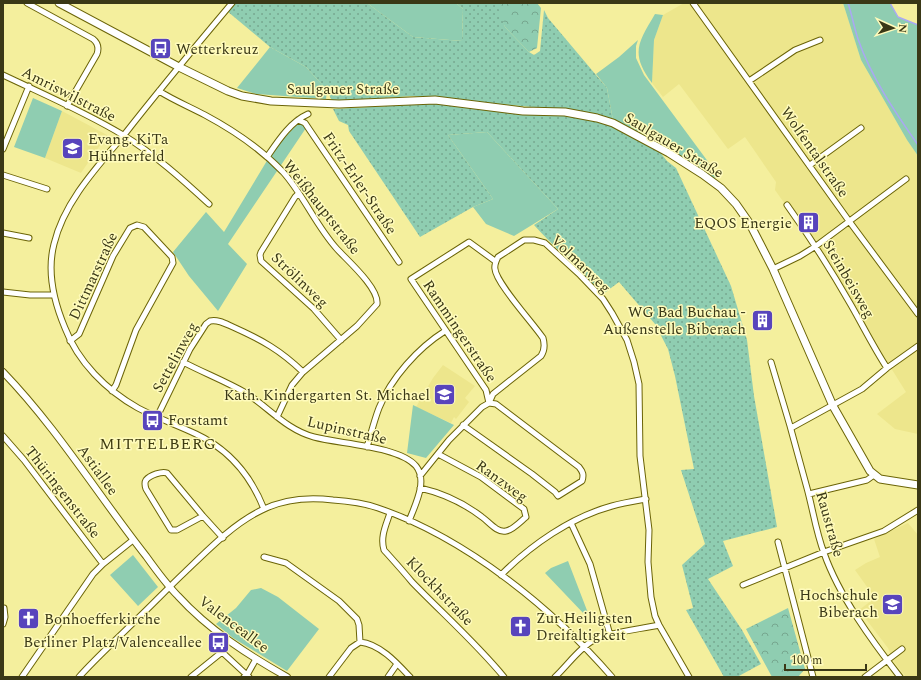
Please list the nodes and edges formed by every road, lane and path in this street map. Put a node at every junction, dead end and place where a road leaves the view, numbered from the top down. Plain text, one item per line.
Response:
1 (27, 3) edge
2 (59, 3) edge
3 (232, 3) edge
4 (693, 3) edge
5 (820, 40) dead end
6 (179, 67) junction
7 (3, 75) edge
8 (749, 81) junction
9 (29, 86) junction
10 (159, 91) junction
11 (68, 106) junction
12 (308, 114) dead end
13 (298, 120) junction
14 (861, 128) dead end
15 (123, 135) junction
16 (3, 149) edge
17 (267, 157) junction
18 (810, 165) junction
19 (3, 175) edge
20 (906, 178) dead end
21 (47, 189) dead end
22 (298, 194) junction
23 (209, 204) dead end
24 (787, 205) dead end
25 (849, 221) junction
26 (3, 233) edge
27 (29, 238) dead end
28 (816, 246) junction
29 (495, 261) junction
30 (399, 262) dead end
31 (773, 269) junction
32 (3, 292) edge
33 (54, 295) junction
34 (918, 314) edge
35 (446, 331) junction
36 (342, 340) junction
37 (70, 341) junction
38 (918, 346) edge
39 (183, 362) junction
40 (771, 362) dead end
41 (887, 368) junction
42 (3, 372) edge
43 (303, 372) junction
44 (112, 391) junction
45 (490, 403) junction
46 (833, 406) junction
47 (157, 417) junction
48 (277, 417) junction
49 (463, 425) junction
50 (791, 428) junction
51 (3, 436) edge
52 (367, 447) junction
53 (438, 454) junction
54 (874, 475) junction
55 (420, 476) junction
56 (918, 485) edge
57 (420, 488) junction
58 (809, 494) junction
59 (646, 498) junction
60 (264, 509) junction
61 (918, 510) edge
62 (390, 513) junction
63 (202, 516) junction
64 (409, 521) junction
65 (571, 523) junction
66 (223, 538) junction
67 (133, 540) junction
68 (778, 542) dead end
69 (824, 552) junction
70 (264, 558) dead end
71 (103, 564) junction
72 (785, 568) junction
73 (501, 575) junction
74 (743, 585) dead end
75 (169, 586) junction
76 (4, 608) edge
77 (3, 624) edge
78 (659, 625) junction
79 (610, 635) junction
80 (360, 642) junction
81 (585, 647) junction
82 (902, 649) dead end
83 (256, 659) junction
84 (887, 661) junction
85 (397, 664) junction
86 (247, 676) edge
87 (559, 676) edge
88 (22, 677) edge
89 (79, 677) edge
90 (191, 677) edge
91 (287, 677) edge
92 (329, 677) edge
93 (388, 677) edge
94 (410, 677) edge
95 (504, 677) edge
96 (612, 677) edge
97 (689, 677) edge
98 (813, 677) edge
99 (865, 677) edge
100 (900, 677) edge

1 - 11 street
2 - 6 main road, Saulgauer Straße
3 - 6 street
4 - 8 street, Wolfentalstraße
5 - 8 street
6 - 10 street
6 - 31 main road, Saulgauer Straße
7 - 9 street, Amriswilstraße
8 - 18 street, Wolfentalstraße
9 - 11 street, Amriswilstraße
9 - 16 street
10 - 15 street
10 - 17 street, Weißhauptstraße
11 - 15 street, Amriswilstraße
12 - 13 street, Weißhauptstraße
13 - 17 street, Weißhauptstraße
13 - 30 street, Fritz-Erler-Straße
14 - 18 street
15 - 23 street, Amriswilstraße
15 - 33 street
17 - 22 street, Weißhauptstraße
18 - 25 street, Wolfentalstraße
19 - 21 street
20 - 25 street
22 - 36 street, Weißhauptstraße
22 - 36 street, Strölinweg
24 - 28 street, Steinbeisweg
25 - 28 street
25 - 34 street, Wolfentalstraße
26 - 27 street
28 - 31 street
28 - 41 street, Steinbeisweg
29 - 35 street, Rammingerstraße
29 - 45 street
29 - 59 street, Volmarweg
31 - 46 main road, Saulgauer Straße
32 - 33 street
33 - 37 street
35 - 45 street, Rammingerstraße
35 - 52 street
36 - 43 street, Weißhauptstraße
37 - 44 street
37 - 44 street, Dittmarstraße
38 - 41 street
39 - 43 street, Settelinweg
39 - 47 street, Settelinweg
39 - 48 street, Lupinstraße
40 - 50 street, Raustraße
41 - 46 street
42 - 67 street, Astiallee
43 - 48 street, Weißhauptstraße
44 - 47 street
45 - 49 street, Rammingerstraße
45 - 49 street, Rammingerstraße
46 - 50 street
46 - 54 main road, Saulgauer Straße
47 - 60 street
48 - 52 street, Lupinstraße
49 - 53 street, Rammingerstraße
50 - 58 street, Raustraße
51 - 71 street, Thüringenstraße
52 - 55 street, Lupinstraße
53 - 55 street, Rammingerstraße
53 - 57 street, Ranzweg
54 - 56 main road
54 - 58 street
55 - 57 street
57 - 64 street
58 - 69 street, Raustraße
59 - 65 street
59 - 78 street, Volmarweg
60 - 62 street
60 - 66 street
61 - 69 street
62 - 64 street
62 - 95 street, Klockhstraße
63 - 63 street
63 - 66 street
64 - 73 street
65 - 73 street
65 - 79 street
66 - 75 street
67 - 71 street
67 - 75 street, Astiallee
68 - 72 street
69 - 72 street
69 - 84 street, Raustraße
70 - 80 street
71 - 88 street
72 - 74 street
72 - 98 street
73 - 81 street
75 - 83 street, Valenceallee
75 - 89 street
76 - 77 street
78 - 79 street
78 - 97 street, Volmarweg
79 - 81 street
80 - 85 street
80 - 92 street
81 - 87 street
81 - 96 street
82 - 84 street
83 - 86 street
83 - 91 street, Valenceallee
84 - 99 street
84 - 100 street, Raustraße
85 - 93 street
85 - 94 street
86 - 90 street

